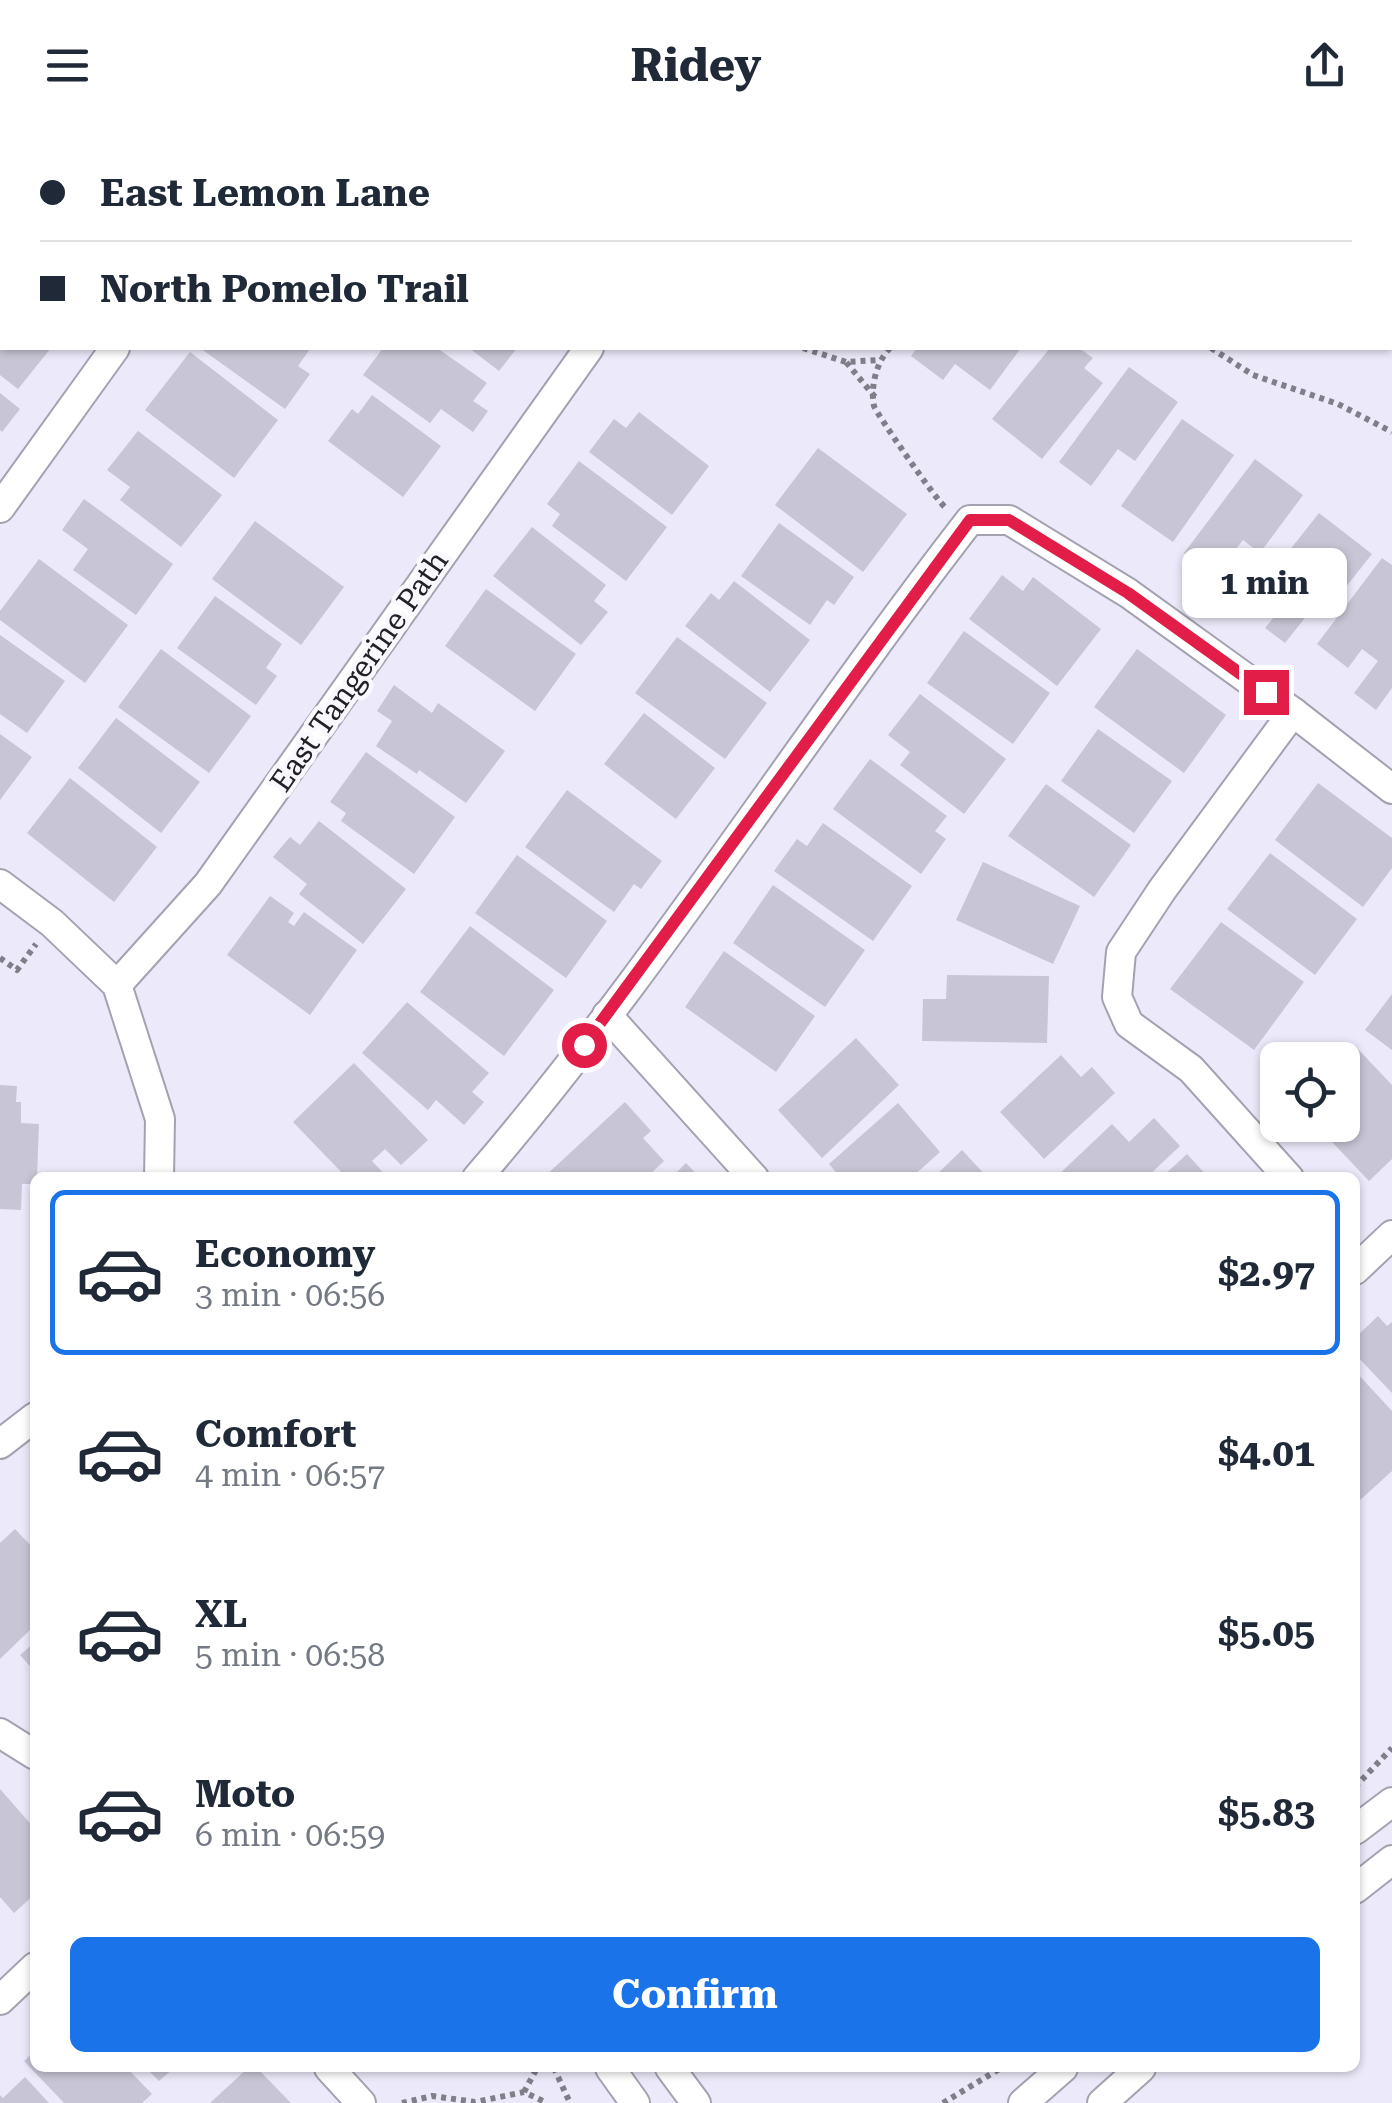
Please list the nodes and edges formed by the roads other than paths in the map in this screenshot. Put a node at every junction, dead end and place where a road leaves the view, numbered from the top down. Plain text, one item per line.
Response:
1 (114, 350) edge
2 (589, 350) edge
3 (0, 508) edge
4 (1294, 712) junction
5 (1392, 789) edge
6 (0, 884) edge
7 (117, 985) junction
8 (607, 1015) junction
9 (158, 1172) edge
10 (482, 1172) edge
11 (749, 1172) edge
12 (1284, 1172) edge
13 (1392, 1236) edge
14 (1360, 1260) edge
15 (30, 1421) edge
16 (0, 1444) edge
17 (0, 1733) edge
18 (30, 1751) edge
19 (1392, 1802) edge
20 (1360, 1826) edge
21 (1392, 1860) edge
22 (1360, 1885) edge
23 (30, 1973) edge
24 (0, 2000) edge
25 (333, 2072) edge
26 (613, 2072) edge
27 (673, 2072) edge
28 (1058, 2072) edge
29 (1137, 2072) edge
30 (361, 2103) edge
31 (635, 2103) edge
32 (696, 2103) edge
33 (1023, 2103) edge
34 (1102, 2103) edge

1 - 3 street
2 - 7 street, East Tangerine Path
4 - 5 street
4 - 8 street
4 - 12 street
6 - 7 street
7 - 9 street
8 - 10 street
8 - 11 street
13 - 14 street
15 - 16 street
17 - 18 street
19 - 20 street
21 - 22 street
23 - 24 street
25 - 30 street
26 - 31 street
27 - 32 street
28 - 33 street
29 - 34 street

